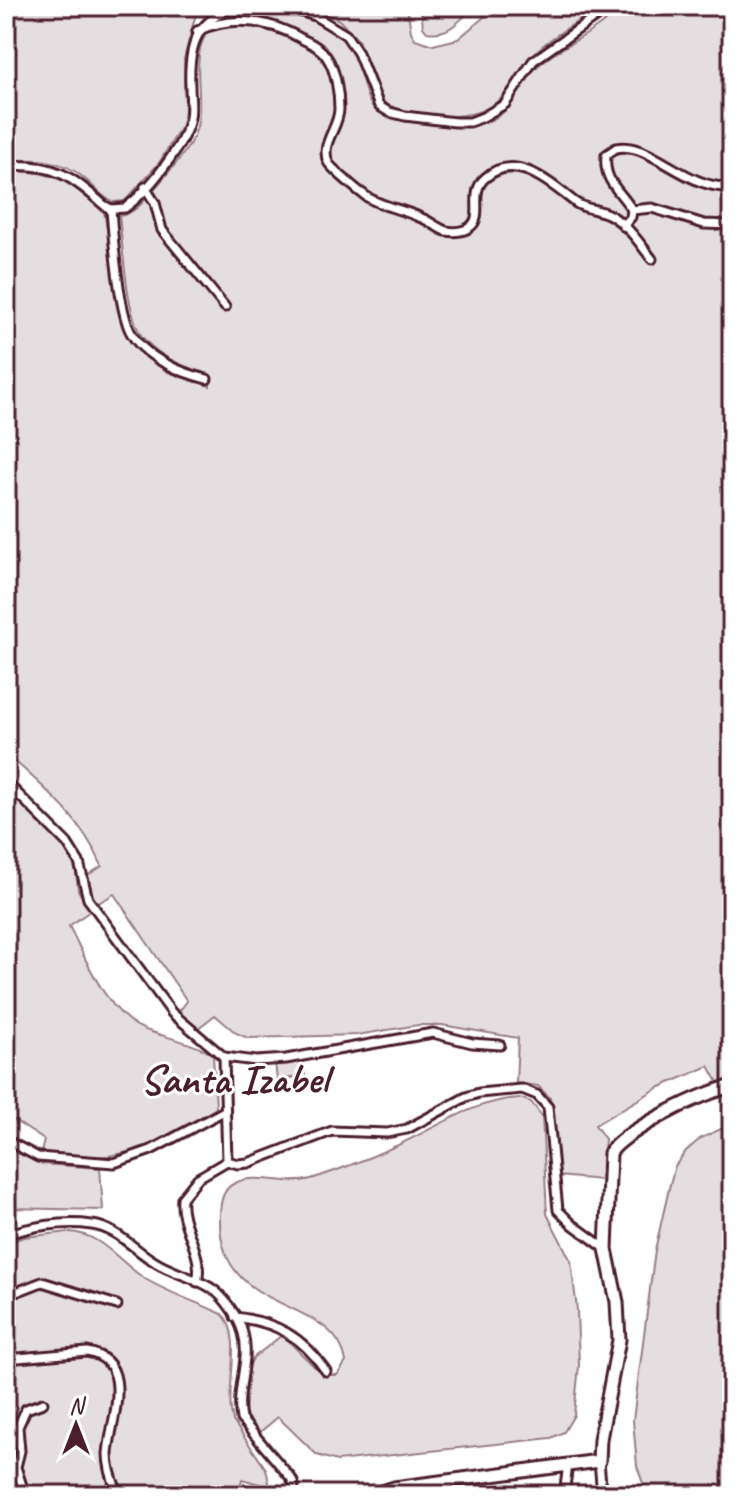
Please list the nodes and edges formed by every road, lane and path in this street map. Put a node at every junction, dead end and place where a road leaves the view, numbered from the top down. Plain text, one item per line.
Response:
1 (240, 6) edge
2 (283, 6) edge
3 (611, 6) edge
4 (197, 31) junction
5 (6, 166) edge
6 (145, 187) junction
7 (732, 187) edge
8 (111, 209) junction
9 (632, 210) junction
10 (732, 225) edge
11 (623, 226) junction
12 (652, 259) dead end
13 (225, 307) dead end
14 (207, 379) dead end
15 (6, 782) edge
16 (500, 1045) dead end
17 (224, 1057) junction
18 (732, 1087) edge
19 (224, 1111) junction
20 (6, 1140) edge
21 (227, 1161) junction
22 (6, 1235) edge
23 (606, 1249) junction
24 (197, 1282) junction
25 (6, 1296) edge
26 (117, 1305) dead end
27 (235, 1317) junction
28 (266, 1322) junction
29 (244, 1336) junction
30 (6, 1359) edge
31 (326, 1371) dead end
32 (43, 1403) dead end
33 (599, 1461) junction
34 (568, 1464) junction
35 (25, 1495) edge
36 (112, 1495) edge
37 (292, 1495) edge
38 (373, 1495) edge
39 (564, 1495) edge
40 (602, 1495) edge

1 - 4 street
2 - 3 street
4 - 6 street
4 - 11 street
5 - 8 street
6 - 8 street
6 - 13 street
7 - 9 street
8 - 14 street
9 - 10 street
9 - 11 street
11 - 12 street
15 - 17 street
16 - 17 street
17 - 19 street
18 - 23 street
19 - 20 street
19 - 21 street
21 - 23 street
21 - 24 street
22 - 24 street
23 - 33 street
24 - 27 street
25 - 26 street
27 - 28 street
27 - 29 street
28 - 29 street
28 - 31 street
29 - 37 street
30 - 36 street
32 - 35 street
33 - 34 street
33 - 40 street
34 - 38 street
34 - 39 street

